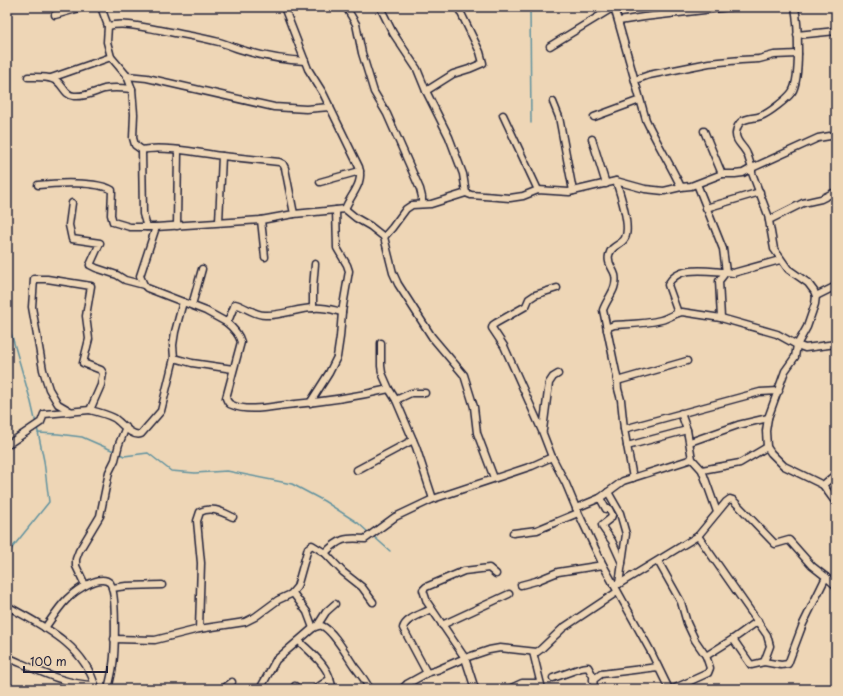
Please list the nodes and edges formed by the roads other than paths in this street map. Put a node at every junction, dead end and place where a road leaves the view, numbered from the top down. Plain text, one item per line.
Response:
1 (82, 7) edge
2 (101, 7) edge
3 (284, 7) edge
4 (346, 7) edge
5 (380, 7) edge
6 (458, 7) edge
7 (730, 7) edge
8 (795, 7) edge
9 (55, 15) dead end
10 (619, 21) junction
11 (108, 26) junction
12 (836, 31) edge
13 (797, 35) junction
14 (550, 46) dead end
15 (798, 54) junction
16 (111, 57) junction
17 (305, 61) junction
18 (127, 76) junction
19 (28, 77) dead end
20 (51, 78) junction
21 (635, 80) junction
22 (132, 89) junction
23 (426, 91) junction
24 (640, 100) junction
25 (554, 102) dead end
26 (330, 107) junction
27 (503, 115) dead end
28 (594, 116) dead end
29 (704, 131) dead end
30 (836, 135) edge
31 (592, 139) dead end
32 (142, 150) junction
33 (178, 150) junction
34 (222, 156) junction
35 (752, 168) junction
36 (360, 171) junction
37 (722, 174) junction
38 (616, 181) junction
39 (320, 182) dead end
40 (606, 184) junction
41 (697, 184) junction
42 (38, 185) dead end
43 (681, 187) junction
44 (538, 190) junction
45 (573, 191) junction
46 (760, 192) junction
47 (466, 193) junction
48 (833, 193) dead end
49 (72, 203) dead end
50 (422, 204) junction
51 (706, 208) junction
52 (345, 209) junction
53 (336, 210) junction
54 (294, 214) junction
55 (261, 220) junction
56 (769, 220) junction
57 (219, 222) junction
58 (147, 226) junction
59 (177, 226) junction
60 (156, 227) junction
61 (384, 237) junction
62 (265, 257) dead end
63 (780, 260) junction
64 (316, 264) dead end
65 (202, 269) dead end
66 (726, 272) junction
67 (144, 285) junction
68 (836, 286) edge
69 (557, 288) dead end
70 (816, 296) junction
71 (183, 302) junction
72 (192, 305) junction
73 (313, 308) junction
74 (342, 312) junction
75 (678, 313) junction
76 (721, 318) junction
77 (226, 322) junction
78 (607, 330) junction
79 (381, 343) dead end
80 (836, 344) edge
81 (797, 345) junction
82 (174, 358) junction
83 (687, 361) dead end
84 (233, 369) junction
85 (558, 374) dead end
86 (617, 381) junction
87 (388, 389) junction
88 (779, 391) junction
89 (425, 393) dead end
90 (396, 400) junction
91 (310, 403) junction
92 (90, 410) junction
93 (70, 411) junction
94 (681, 412) junction
95 (768, 418) junction
96 (126, 427) junction
97 (624, 429) junction
98 (687, 430) junction
99 (542, 431) junction
100 (412, 440) junction
101 (690, 442) junction
102 (7, 445) edge
103 (627, 446) junction
104 (767, 447) junction
105 (552, 457) junction
106 (692, 459) junction
107 (358, 470) dead end
108 (702, 470) junction
109 (836, 474) edge
110 (494, 478) junction
111 (633, 478) junction
112 (823, 485) junction
113 (608, 492) junction
114 (600, 498) junction
115 (433, 499) junction
116 (836, 503) edge
117 (577, 511) junction
118 (717, 512) junction
119 (233, 517) dead end
120 (513, 532) dead end
121 (698, 536) junction
122 (325, 553) junction
123 (658, 561) junction
124 (622, 563) junction
125 (603, 565) junction
126 (496, 574) dead end
127 (826, 577) junction
128 (616, 584) junction
129 (85, 585) junction
130 (521, 585) dead end
131 (162, 586) dead end
132 (836, 586) edge
133 (112, 588) junction
134 (617, 592) junction
135 (293, 593) junction
136 (509, 594) dead end
137 (373, 602) dead end
138 (335, 604) dead end
139 (7, 606) edge
140 (431, 609) junction
141 (758, 621) junction
142 (442, 625) junction
143 (315, 627) junction
144 (45, 628) junction
145 (198, 629) junction
146 (114, 639) junction
147 (733, 640) junction
148 (299, 641) junction
149 (533, 652) junction
150 (706, 656) junction
151 (7, 657) edge
152 (465, 658) junction
153 (764, 662) junction
154 (658, 667) junction
155 (427, 673) junction
156 (554, 678) dead end
157 (330, 679) junction
158 (593, 680) junction
159 (232, 682) dead end
160 (541, 686) edge
161 (96, 687) edge
162 (108, 689) edge
163 (223, 689) edge
164 (260, 689) edge
165 (315, 689) edge
166 (333, 689) edge
167 (370, 689) edge
168 (402, 689) edge
169 (475, 689) edge
170 (509, 689) edge
171 (594, 689) edge
172 (669, 689) edge
173 (673, 689) edge

1 - 9 street
2 - 11 street
3 - 17 street
4 - 50 street
5 - 23 street
6 - 23 street
7 - 10 street
8 - 13 street
10 - 14 street
10 - 21 street
11 - 16 street
11 - 17 street
12 - 13 street
13 - 15 street
15 - 21 street
15 - 35 street
16 - 18 street
16 - 20 street
17 - 26 street
18 - 22 street
18 - 26 street
19 - 20 street
20 - 22 street
21 - 24 street
22 - 32 street
23 - 47 street
24 - 28 street
24 - 43 street
25 - 45 street
26 - 36 street
27 - 44 street
29 - 37 street
30 - 35 street
31 - 40 street
32 - 33 street
32 - 58 street
33 - 34 street
33 - 59 street
34 - 54 street
34 - 57 street
35 - 37 street
35 - 46 street
36 - 39 street
36 - 52 street
37 - 41 street
38 - 40 street
38 - 43 street
38 - 78 street
40 - 45 street
41 - 43 street
41 - 51 street
42 - 58 street
44 - 45 street
44 - 47 street
46 - 51 street
46 - 56 street
47 - 50 street
48 - 56 street
49 - 67 street
50 - 61 street
51 - 66 street
52 - 53 street
52 - 61 street
53 - 54 street
53 - 74 street
54 - 55 street
55 - 57 street
55 - 62 street
56 - 63 street
57 - 59 street
58 - 60 street
59 - 60 street
60 - 67 street
61 - 110 street
63 - 66 street
63 - 70 street
64 - 73 street
65 - 72 street
66 - 75 street
66 - 76 street
67 - 71 street
68 - 70 street
69 - 99 street
70 - 81 street
71 - 72 street
71 - 82 street
72 - 77 street
73 - 74 street
73 - 77 street
74 - 91 street
75 - 76 street
75 - 78 street
76 - 81 street
77 - 84 street
78 - 86 street
79 - 87 street
80 - 81 street
81 - 88 street
82 - 84 street
82 - 96 street
83 - 86 street
84 - 91 street
85 - 99 street
86 - 97 street
87 - 90 street
87 - 91 street
88 - 94 street
88 - 95 street
89 - 90 street
90 - 100 street
92 - 93 street
92 - 93 street
92 - 96 street
93 - 102 street
94 - 97 street
94 - 98 street
95 - 101 street
95 - 104 street
96 - 129 street
97 - 103 street
98 - 101 street
98 - 103 street
99 - 105 street
100 - 107 street
100 - 115 street
101 - 106 street
103 - 111 street
104 - 108 street
104 - 112 street
105 - 110 street
105 - 117 street
106 - 108 street
106 - 111 street
108 - 118 street
109 - 112 street
110 - 115 street
111 - 113 street
112 - 116 street
113 - 114 street
113 - 124 street
114 - 117 street
114 - 124 street
115 - 122 street
117 - 120 street
117 - 125 street
118 - 121 street
118 - 127 street
119 - 145 street
121 - 123 street
121 - 141 street
122 - 135 street
122 - 137 street
123 - 128 street
123 - 150 street
124 - 128 street
125 - 128 street
125 - 130 street
126 - 140 street
127 - 132 street
127 - 153 street
128 - 134 street
129 - 133 street
129 - 144 street
131 - 133 street
133 - 146 street
134 - 149 street
134 - 154 street
135 - 143 street
135 - 145 street
136 - 142 street
138 - 143 street
139 - 144 street
140 - 142 street
140 - 155 street
141 - 147 street
141 - 153 street
142 - 152 street
143 - 148 street
143 - 167 street
144 - 161 street
145 - 146 street
146 - 162 street
147 - 150 street
147 - 153 street
148 - 157 street
148 - 164 street
149 - 152 street
149 - 160 street
150 - 173 street
151 - 161 street
152 - 155 street
152 - 169 street
154 - 158 street
154 - 172 street
155 - 168 street
156 - 158 street
157 - 165 street
157 - 166 street
158 - 171 street
159 - 163 street
160 - 170 street

